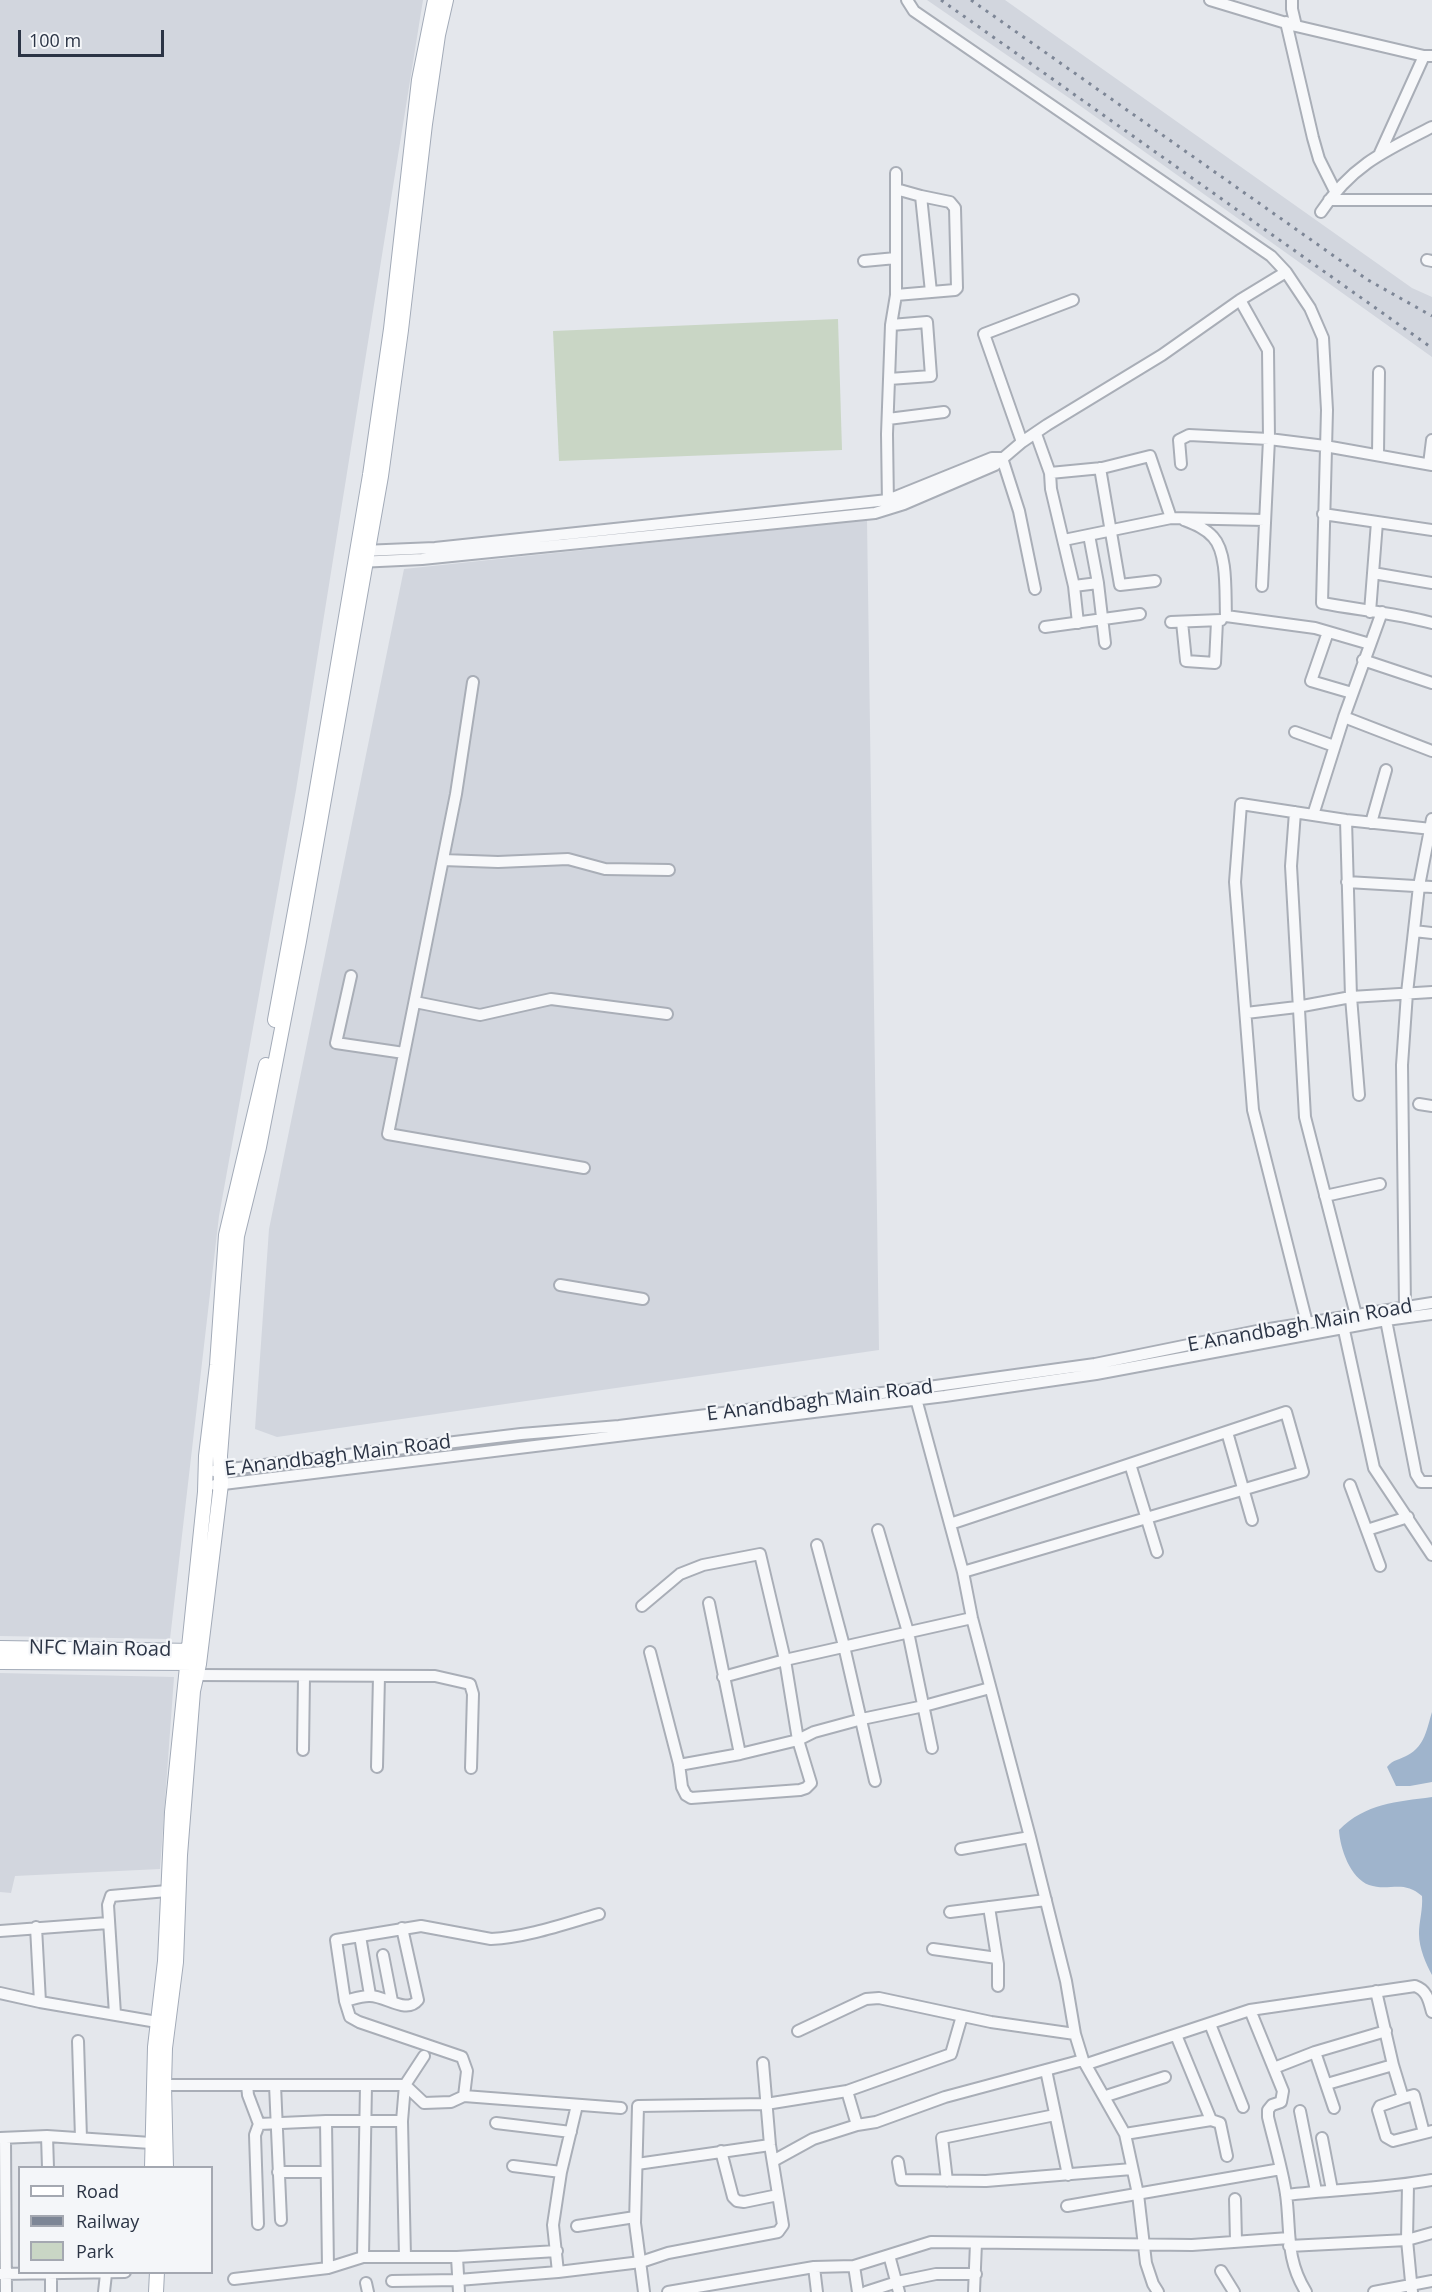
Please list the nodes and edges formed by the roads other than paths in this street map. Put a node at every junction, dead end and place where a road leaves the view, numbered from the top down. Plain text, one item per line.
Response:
1 (435, 0) edge
2 (446, 0) edge
3 (907, 0) edge
4 (1210, 0) edge
5 (1292, 0) edge
6 (1291, 24) junction
7 (1428, 56) edge
8 (422, 100) junction
9 (1432, 127) edge
10 (1380, 153) junction
11 (896, 173) dead end
12 (896, 189) junction
13 (1332, 195) junction
14 (921, 196) junction
15 (1431, 199) edge
16 (1321, 212) dead end
17 (896, 258) junction
18 (864, 261) dead end
19 (1286, 272) junction
20 (931, 292) junction
21 (896, 296) junction
22 (1073, 300) dead end
23 (1240, 300) junction
24 (891, 325) junction
25 (1380, 372) dead end
26 (889, 379) junction
27 (944, 412) dead end
28 (888, 419) junction
29 (1036, 434) junction
30 (1269, 439) junction
31 (1432, 440) edge
32 (1022, 442) junction
33 (1325, 446) junction
34 (1378, 455) junction
35 (1002, 458) junction
36 (1181, 464) dead end
37 (1430, 464) edge
38 (1100, 468) junction
39 (1050, 473) junction
40 (888, 505) junction
41 (1323, 514) junction
42 (1171, 518) junction
43 (1184, 520) junction
44 (1265, 520) junction
45 (1377, 522) junction
46 (1111, 530) junction
47 (1432, 530) edge
48 (1089, 535) junction
49 (1064, 540) junction
50 (362, 557) junction
51 (1373, 573) junction
52 (1155, 581) dead end
53 (1098, 582) junction
54 (1432, 583) edge
55 (1074, 586) junction
56 (1262, 586) dead end
57 (1035, 589) dead end
58 (1370, 612) junction
59 (1382, 612) junction
60 (1140, 614) dead end
61 (1104, 619) junction
62 (1221, 619) junction
63 (1078, 623) junction
64 (1432, 623) edge
65 (1045, 627) dead end
66 (1328, 632) junction
67 (1106, 643) dead end
68 (1370, 644) junction
69 (1363, 660) junction
70 (473, 682) dead end
71 (1432, 683) edge
72 (1352, 693) junction
73 (1344, 717) junction
74 (1295, 732) dead end
75 (1334, 746) junction
76 (1432, 751) edge
77 (1386, 770) dead end
78 (321, 793) junction
79 (1295, 812) junction
80 (1312, 815) junction
81 (1346, 820) junction
82 (1371, 823) junction
83 (1431, 826) edge
84 (443, 860) junction
85 (669, 870) dead end
86 (1347, 882) junction
87 (1419, 886) junction
88 (1432, 887) edge
89 (1414, 931) junction
90 (1432, 933) edge
91 (351, 976) dead end
92 (1432, 992) edge
93 (1407, 993) junction
94 (1351, 998) junction
95 (415, 1002) junction
96 (1298, 1007) junction
97 (1245, 1013) junction
98 (667, 1014) dead end
99 (404, 1053) junction
100 (1359, 1095) dead end
101 (1419, 1104) dead end
102 (1432, 1106) edge
103 (584, 1168) dead end
104 (1380, 1184) dead end
105 (1325, 1196) junction
106 (560, 1285) dead end
107 (643, 1299) dead end
108 (1432, 1303) edge
109 (1405, 1307) junction
110 (1432, 1314) edge
111 (1356, 1315) junction
112 (1386, 1320) junction
113 (1307, 1323) junction
114 (1342, 1323) junction
115 (915, 1394) junction
116 (1227, 1432) junction
117 (1130, 1464) junction
118 (221, 1477) junction
119 (205, 1479) junction
120 (1432, 1482) edge
121 (1350, 1485) dead end
122 (1244, 1490) junction
123 (1408, 1517) junction
124 (1146, 1519) junction
125 (1252, 1520) dead end
126 (950, 1524) junction
127 (878, 1530) dead end
128 (1367, 1530) junction
129 (817, 1545) dead end
130 (1157, 1552) dead end
131 (1432, 1555) edge
132 (1380, 1566) dead end
133 (963, 1572) junction
134 (709, 1603) dead end
135 (642, 1606) dead end
136 (972, 1618) junction
137 (908, 1632) junction
138 (844, 1646) junction
139 (0, 1648) edge
140 (650, 1652) dead end
141 (194, 1660) junction
142 (785, 1660) junction
143 (0, 1662) edge
144 (379, 1676) junction
145 (304, 1677) junction
146 (723, 1677) junction
147 (990, 1688) junction
148 (924, 1706) junction
149 (862, 1719) junction
150 (798, 1740) junction
151 (932, 1748) dead end
152 (303, 1750) dead end
153 (740, 1754) junction
154 (679, 1765) junction
155 (377, 1767) dead end
156 (471, 1768) dead end
157 (875, 1781) dead end
158 (1030, 1837) junction
159 (961, 1849) dead end
160 (167, 1891) junction
161 (1046, 1900) junction
162 (989, 1907) junction
163 (950, 1912) dead end
164 (599, 1914) dead end
165 (108, 1923) junction
166 (36, 1927) junction
167 (402, 1928) junction
168 (0, 1931) edge
169 (360, 1935) junction
170 (933, 1949) dead end
171 (383, 1955) dead end
172 (998, 1958) junction
173 (998, 1986) dead end
174 (1376, 1991) junction
175 (0, 1993) edge
176 (370, 1995) junction
177 (345, 2001) junction
178 (392, 2001) junction
179 (40, 2002) junction
180 (1250, 2010) junction
181 (1432, 2012) edge
182 (115, 2014) junction
183 (962, 2016) junction
184 (157, 2022) junction
185 (1210, 2024) junction
186 (798, 2031) dead end
187 (1386, 2031) junction
188 (1075, 2034) junction
189 (1176, 2035) junction
190 (78, 2041) dead end
191 (1315, 2052) junction
192 (424, 2056) dead end
193 (1085, 2062) junction
194 (763, 2063) dead end
195 (1393, 2065) junction
196 (1274, 2068) junction
197 (1046, 2070) junction
198 (1165, 2077) dead end
199 (1327, 2084) junction
200 (164, 2085) junction
201 (247, 2085) junction
202 (274, 2085) junction
203 (366, 2085) junction
204 (405, 2085) junction
205 (848, 2091) junction
206 (464, 2096) junction
207 (1106, 2096) junction
208 (1403, 2098) junction
209 (766, 2104) junction
210 (577, 2105) junction
211 (1243, 2107) dead end
212 (621, 2108) dead end
213 (1334, 2108) dead end
214 (1300, 2111) dead end
215 (1055, 2115) junction
216 (1211, 2120) junction
217 (326, 2121) junction
218 (364, 2121) junction
219 (402, 2121) junction
220 (278, 2122) junction
221 (496, 2122) dead end
222 (258, 2124) junction
223 (857, 2125) junction
224 (572, 2132) junction
225 (1428, 2132) edge
226 (1125, 2134) junction
227 (47, 2136) junction
228 (2, 2138) edge
229 (81, 2138) junction
230 (1322, 2138) dead end
231 (152, 2143) junction
232 (770, 2145) junction
233 (721, 2151) junction
234 (1227, 2156) dead end
235 (773, 2161) junction
236 (898, 2162) dead end
237 (637, 2163) junction
238 (48, 2166) edge
239 (152, 2166) edge
240 (166, 2166) edge
241 (513, 2166) dead end
242 (1132, 2169) junction
243 (1281, 2169) junction
244 (278, 2172) junction
245 (325, 2172) junction
246 (561, 2172) junction
247 (1068, 2175) junction
248 (1432, 2180) edge
249 (947, 2181) junction
250 (1408, 2185) junction
251 (1332, 2190) junction
252 (1316, 2192) junction
253 (1138, 2194) junction
254 (778, 2195) junction
255 (1286, 2195) junction
256 (1235, 2199) dead end
257 (1067, 2206) dead end
258 (635, 2217) junction
259 (281, 2220) dead end
260 (258, 2224) dead end
261 (577, 2226) dead end
262 (1432, 2233) edge
263 (1407, 2240) junction
264 (1236, 2241) junction
265 (976, 2242) junction
266 (1289, 2242) junction
267 (1143, 2243) junction
268 (557, 2251) junction
269 (890, 2255) junction
270 (363, 2257) junction
271 (405, 2257) junction
272 (457, 2257) junction
273 (641, 2262) junction
274 (854, 2266) junction
275 (814, 2267) junction
276 (328, 2268) junction
277 (1221, 2271) dead end
278 (558, 2272) junction
279 (3, 2274) edge
280 (18, 2274) edge
281 (51, 2274) edge
282 (106, 2274) edge
283 (157, 2274) edge
284 (976, 2274) junction
285 (234, 2279) dead end
286 (458, 2280) junction
287 (392, 2281) dead end
288 (1432, 2281) edge
289 (898, 2287) edge
290 (712, 2289) edge
291 (1411, 2289) edge
292 (6, 2292) edge
293 (51, 2292) edge
294 (104, 2292) edge
295 (156, 2292) edge
296 (459, 2292) edge
297 (644, 2292) edge
298 (668, 2292) edge
299 (817, 2292) edge
300 (858, 2292) edge
301 (866, 2292) edge
302 (974, 2292) edge
303 (1158, 2292) edge
304 (1233, 2292) edge
305 (1306, 2292) edge
306 (1374, 2292) edge

1 - 8 main road
2 - 8 main road
3 - 19 street
4 - 6 street
5 - 6 street
6 - 7 street
6 - 13 street
7 - 10 street
8 - 50 main road
9 - 10 street
10 - 13 street
11 - 12 street
12 - 14 street
12 - 17 street
13 - 15 street
13 - 16 street
14 - 20 street
14 - 20 street
17 - 18 street
17 - 21 street
19 - 23 street
19 - 33 street
20 - 21 street
21 - 24 street
22 - 32 street
23 - 29 street
23 - 30 street
24 - 26 street
24 - 26 street
25 - 34 street
26 - 28 street
27 - 28 street
28 - 40 street
29 - 32 street
29 - 39 street
30 - 33 street
30 - 36 street
30 - 44 street
31 - 37 street
32 - 35 street
33 - 34 street
33 - 41 street
34 - 37 street
35 - 40 street
35 - 57 street
38 - 39 street
38 - 42 street
38 - 46 street
39 - 49 street
40 - 50 street
41 - 45 street
41 - 58 street
42 - 43 street
42 - 46 street
43 - 44 street
43 - 62 street
44 - 56 street
45 - 47 street
45 - 51 street
46 - 48 street
46 - 52 street
48 - 49 street
48 - 53 street
49 - 55 street
50 - 78 main road
51 - 54 street
51 - 58 street
53 - 55 street
53 - 61 street
55 - 63 street
58 - 59 street
59 - 64 street
59 - 68 street
60 - 61 street
61 - 63 street
61 - 67 street
62 - 62 street
62 - 66 street
63 - 65 street
66 - 68 street
66 - 72 street
68 - 69 street
69 - 71 street
69 - 72 street
70 - 84 street
72 - 73 street
73 - 75 street
73 - 76 street
74 - 75 street
75 - 80 street
77 - 82 street
78 - 118 main road
78 - 119 main road
79 - 80 street
79 - 96 street
79 - 97 street
80 - 81 street
81 - 82 street
81 - 86 street
82 - 83 street
83 - 87 street
84 - 85 street
84 - 95 street
86 - 87 street
86 - 94 street
87 - 88 street
87 - 89 street
89 - 90 street
89 - 93 street
91 - 99 street
92 - 93 street
93 - 94 street
93 - 109 street
94 - 96 street
94 - 100 street
95 - 98 street
95 - 99 street
96 - 97 street
96 - 105 street
97 - 113 street
99 - 103 street
101 - 102 street
104 - 105 street
105 - 111 street
106 - 107 street
108 - 109 street, E Anandbagh Main Road
109 - 111 street, E Anandbagh Main Road
110 - 112 street, E Anandbagh Main Road
111 - 114 street, E Anandbagh Main Road
112 - 114 street, E Anandbagh Main Road
112 - 120 street
113 - 114 street, E Anandbagh Main Road
113 - 115 street, E Anandbagh Main Road
114 - 115 street, E Anandbagh Main Road
114 - 123 street
115 - 118 street, E Anandbagh Main Road
115 - 126 street
116 - 117 street
116 - 122 street
116 - 122 street
117 - 124 street
117 - 126 street
118 - 119 street, E Anandbagh Main Road
118 - 141 main road
119 - 141 main road
121 - 128 street
122 - 124 street
122 - 125 street
123 - 128 street
123 - 131 street
124 - 130 street
124 - 133 street
126 - 133 street
127 - 137 street
128 - 132 street
129 - 138 street
133 - 136 street
134 - 146 street
135 - 142 street
136 - 137 street
136 - 147 street
137 - 138 street
137 - 148 street
138 - 142 street
138 - 149 street
139 - 141 main road, NFC Main Road
140 - 154 street
141 - 143 main road, NFC Main Road
141 - 145 street
141 - 160 main road
141 - 200 main road
142 - 146 street
142 - 150 street
144 - 145 street
144 - 155 street
144 - 156 street
145 - 152 street
146 - 153 street
147 - 148 street
147 - 158 street
148 - 149 street
148 - 151 street
149 - 150 street
149 - 157 street
150 - 153 street
150 - 154 street
153 - 154 street
158 - 159 street
158 - 161 street
160 - 165 street
160 - 184 main road
161 - 162 street
161 - 188 street
162 - 163 street
162 - 172 street
164 - 167 street
165 - 166 street
165 - 182 street
166 - 168 street
166 - 179 street
167 - 169 street
167 - 178 street
169 - 176 street
169 - 177 street
170 - 172 street
171 - 178 street
172 - 173 street
174 - 180 street
174 - 181 street
174 - 187 street
175 - 179 street
176 - 177 street
176 - 178 street
177 - 206 street
179 - 182 street
180 - 185 street
180 - 196 street
182 - 184 street
183 - 186 street
183 - 188 street
183 - 205 street
184 - 231 main road
185 - 189 street
185 - 211 street
187 - 191 street
187 - 195 street
188 - 193 street
189 - 193 street
189 - 216 street
190 - 229 street
191 - 196 street
191 - 199 street
192 - 204 street
193 - 197 street
193 - 207 street
194 - 209 street
195 - 199 street
195 - 208 street
196 - 243 street
197 - 215 street
197 - 223 street
198 - 207 street
199 - 213 street
200 - 201 street
200 - 240 main road
201 - 202 street
201 - 222 street
202 - 203 street
202 - 220 street
203 - 204 street
203 - 218 street
204 - 206 street
204 - 219 street
205 - 209 street
205 - 223 street
206 - 210 street
207 - 226 street
208 - 225 street
208 - 225 street
209 - 232 street
209 - 237 street
210 - 212 street
210 - 224 street
214 - 252 street
215 - 247 street
215 - 249 street
216 - 226 street
216 - 234 street
217 - 218 street
217 - 220 street
217 - 245 street
218 - 219 street
218 - 270 street
219 - 271 street
220 - 222 street
220 - 244 street
221 - 224 street
222 - 260 street
223 - 235 street
224 - 246 street
226 - 242 street
227 - 228 street
227 - 229 street
227 - 238 street
228 - 279 street
229 - 231 street
230 - 251 street
231 - 239 main road
232 - 233 street
232 - 235 street
233 - 237 street
233 - 254 street
235 - 254 street
236 - 249 street
237 - 258 street
241 - 246 street
242 - 247 street
242 - 253 street
243 - 253 street
243 - 255 street
244 - 245 street
244 - 259 street
245 - 276 street
246 - 268 street
247 - 249 street
248 - 250 street
250 - 251 street
250 - 263 street
251 - 252 street
252 - 255 street
253 - 257 street
253 - 267 street
254 - 273 street
255 - 266 street
256 - 264 street
258 - 261 street
258 - 273 street
262 - 263 street
263 - 266 street
263 - 291 street
264 - 266 street
264 - 267 street
265 - 267 street
265 - 269 street
265 - 284 street
266 - 305 street
267 - 303 street
268 - 272 street
268 - 278 street
269 - 274 street
269 - 289 street
270 - 271 street
270 - 276 street
271 - 272 street
272 - 286 street
273 - 278 street
273 - 297 street
274 - 275 street
274 - 300 street
275 - 290 street
275 - 299 street
276 - 285 street
277 - 304 street
278 - 286 street
279 - 280 street
279 - 292 street
281 - 293 street
282 - 294 street
283 - 295 main road
284 - 289 street
284 - 302 street
286 - 287 street
286 - 296 street
288 - 291 street
289 - 301 street
290 - 298 street
291 - 306 street

